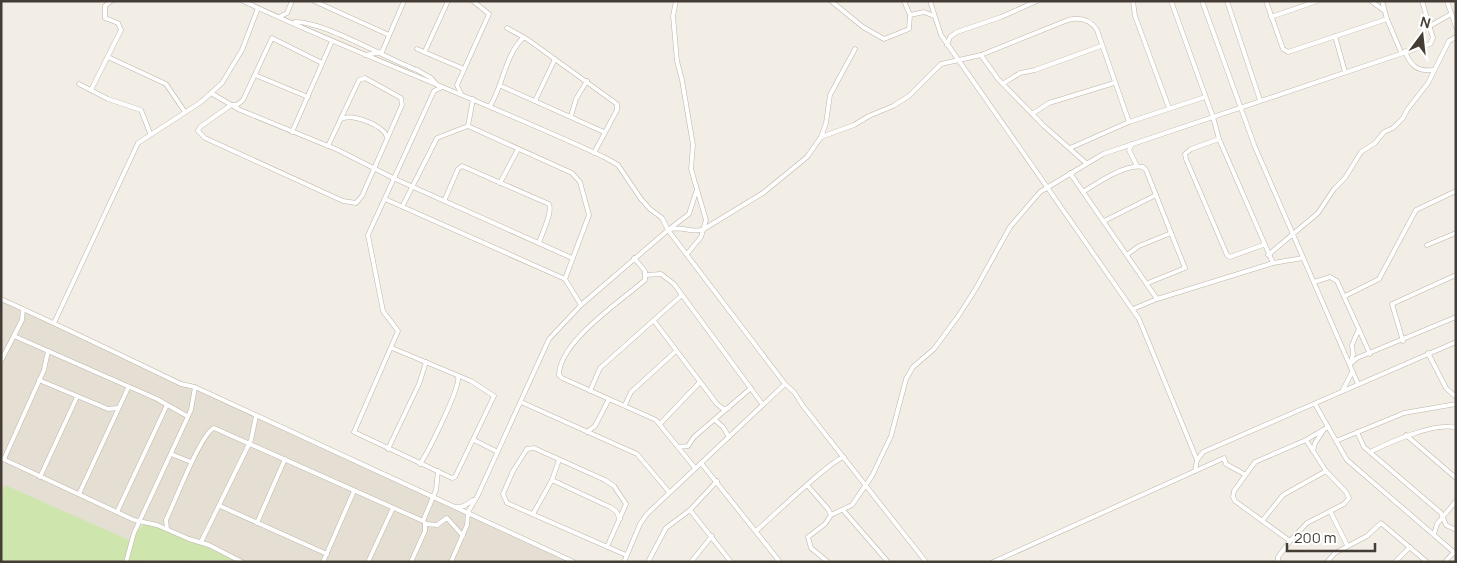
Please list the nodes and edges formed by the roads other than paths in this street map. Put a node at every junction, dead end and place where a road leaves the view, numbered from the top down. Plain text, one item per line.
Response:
1 (111, 1) edge
2 (244, 1) edge
3 (292, 1) edge
4 (314, 1) edge
5 (404, 1) edge
6 (448, 1) edge
7 (473, 1) edge
8 (676, 1) edge
9 (831, 1) edge
10 (904, 1) edge
11 (1037, 1) edge
12 (1133, 1) edge
13 (1171, 1) edge
14 (1202, 1) edge
15 (1227, 1) edge
16 (1266, 1) edge
17 (1317, 1) edge
18 (1371, 1) edge
19 (1382, 1) edge
20 (1422, 1) edge
21 (1447, 1) edge
22 (841, 2) edge
23 (930, 3) edge
24 (258, 8) junction
25 (839, 8) junction
26 (1385, 11) junction
27 (924, 12) junction
28 (287, 13) junction
29 (1451, 14) junction
30 (910, 15) junction
31 (934, 16) junction
32 (279, 17) junction
33 (1271, 17) junction
34 (1387, 19) junction
35 (290, 21) junction
36 (1455, 25) edge
37 (1430, 26) junction
38 (507, 28) dead end
39 (389, 35) junction
40 (1335, 36) junction
41 (1456, 37) edge
42 (523, 38) junction
43 (332, 41) junction
44 (947, 45) junction
45 (1102, 46) junction
46 (855, 48) dead end
47 (417, 49) dead end
48 (425, 51) junction
49 (1403, 51) junction
50 (376, 53) junction
51 (383, 54) junction
52 (980, 54) junction
53 (363, 55) junction
54 (108, 57) junction
55 (555, 59) junction
56 (957, 59) junction
57 (322, 62) junction
58 (388, 65) junction
59 (464, 69) junction
60 (1422, 70) junction
61 (1433, 70) junction
62 (1345, 72) junction
63 (255, 75) junction
64 (1430, 78) junction
65 (587, 81) junction
66 (1004, 83) junction
67 (1114, 83) junction
68 (79, 84) dead end
69 (434, 85) junction
70 (457, 85) junction
71 (501, 86) junction
72 (442, 87) junction
73 (447, 89) junction
74 (91, 90) junction
75 (434, 91) junction
76 (211, 93) junction
77 (461, 94) junction
78 (1205, 97) junction
79 (308, 98) junction
80 (473, 99) junction
81 (1260, 100) junction
82 (535, 101) junction
83 (231, 105) junction
84 (490, 106) junction
85 (1169, 108) junction
86 (1240, 108) junction
87 (185, 112) junction
88 (1032, 114) junction
89 (571, 116) junction
90 (1213, 117) junction
91 (341, 119) junction
92 (1128, 122) junction
93 (468, 126) junction
94 (292, 132) junction
95 (604, 132) junction
96 (150, 133) junction
97 (388, 137) junction
98 (822, 137) junction
99 (1219, 139) junction
100 (1132, 144) junction
101 (328, 146) junction
102 (1070, 148) junction
103 (1121, 148) junction
104 (518, 149) junction
105 (1129, 149) junction
106 (594, 153) junction
107 (1086, 164) junction
108 (1137, 166) junction
109 (374, 168) junction
110 (1070, 174) junction
111 (393, 178) junction
112 (500, 183) junction
113 (414, 186) junction
114 (1046, 187) junction
115 (696, 191) junction
116 (1456, 191) edge
117 (1083, 192) junction
118 (1156, 194) junction
119 (385, 199) junction
120 (445, 199) junction
121 (403, 205) junction
122 (1104, 221) junction
123 (704, 229) junction
124 (668, 230) junction
125 (1171, 233) junction
126 (1456, 233) edge
127 (1293, 235) junction
128 (539, 243) junction
129 (1263, 245) junction
130 (1426, 245) dead end
131 (687, 254) junction
132 (1128, 254) junction
133 (1268, 255) junction
134 (572, 258) junction
135 (634, 258) junction
136 (1303, 258) junction
137 (1272, 263) junction
138 (1456, 275) edge
139 (646, 276) junction
140 (565, 279) junction
141 (1314, 282) junction
142 (1148, 283) junction
143 (682, 295) junction
144 (1344, 296) junction
145 (1, 299) edge
146 (1157, 299) junction
147 (581, 305) junction
148 (23, 309) junction
149 (1133, 309) junction
150 (1456, 317) edge
151 (654, 321) junction
152 (54, 323) junction
153 (1358, 327) junction
154 (14, 336) junction
155 (1404, 341) junction
156 (1456, 342) edge
157 (392, 348) junction
158 (48, 351) junction
159 (676, 351) junction
160 (1428, 353) junction
161 (1370, 354) junction
162 (1, 361) edge
163 (426, 362) junction
164 (1350, 364) junction
165 (1352, 370) junction
166 (458, 376) junction
167 (40, 380) junction
168 (700, 382) junction
169 (785, 384) junction
170 (1358, 384) junction
171 (195, 387) junction
172 (128, 388) junction
173 (752, 388) junction
174 (590, 391) junction
175 (1343, 391) junction
176 (77, 397) junction
177 (1456, 397) edge
178 (609, 400) junction
179 (521, 402) junction
180 (1315, 404) junction
181 (1456, 404) edge
182 (167, 405) junction
183 (625, 405) junction
184 (763, 405) junction
185 (118, 408) junction
186 (729, 408) junction
187 (108, 409) junction
188 (187, 416) junction
189 (256, 416) junction
190 (113, 420) junction
191 (715, 420) junction
192 (660, 424) junction
193 (1456, 428) edge
194 (1328, 430) junction
195 (587, 432) junction
196 (1357, 432) junction
197 (1348, 435) junction
198 (1406, 435) junction
199 (729, 437) junction
200 (474, 440) junction
201 (1306, 440) junction
202 (1336, 441) junction
203 (248, 444) junction
204 (678, 447) junction
205 (1192, 447) junction
206 (388, 449) junction
207 (496, 451) junction
208 (1313, 451) junction
209 (1203, 452) junction
210 (1370, 452) junction
211 (171, 454) junction
212 (844, 457) junction
213 (2, 459) edge
214 (285, 459) junction
215 (559, 460) junction
216 (1197, 460) junction
217 (191, 462) junction
218 (701, 463) junction
219 (420, 464) junction
220 (696, 468) junction
221 (1195, 470) junction
222 (438, 471) junction
223 (1326, 471) junction
224 (1244, 474) junction
225 (858, 476) junction
226 (872, 476) junction
227 (40, 477) junction
228 (1456, 478) edge
229 (552, 480) junction
230 (717, 481) junction
231 (866, 485) junction
232 (808, 486) junction
233 (354, 492) junction
234 (669, 492) junction
235 (79, 494) junction
236 (433, 497) junction
237 (477, 497) junction
238 (1456, 502) edge
239 (220, 506) junction
240 (454, 507) junction
241 (393, 508) junction
242 (690, 510) junction
243 (843, 510) junction
244 (1330, 510) junction
245 (116, 512) junction
246 (468, 512) junction
247 (532, 514) junction
248 (831, 515) junction
249 (1444, 516) junction
250 (620, 519) junction
251 (166, 520) junction
252 (1262, 520) junction
253 (139, 522) junction
254 (425, 522) junction
255 (256, 523) junction
256 (158, 525) junction
257 (167, 529) junction
258 (1456, 530) edge
259 (756, 531) junction
260 (1434, 534) junction
261 (463, 536) junction
262 (712, 536) junction
263 (1290, 541) junction
264 (201, 542) junction
265 (1347, 545) junction
266 (606, 547) junction
267 (1410, 547) junction
268 (1455, 553) edge
269 (327, 554) junction
270 (626, 555) junction
271 (126, 562) edge
272 (242, 562) edge
273 (323, 562) edge
274 (368, 562) edge
275 (411, 562) edge
276 (450, 562) edge
277 (574, 562) edge
278 (624, 562) edge
279 (648, 562) edge
280 (691, 562) edge
281 (731, 562) edge
282 (780, 562) edge
283 (828, 562) edge
284 (888, 562) edge
285 (926, 562) edge
286 (993, 562) edge
287 (1278, 562) edge
288 (1327, 562) edge
289 (1395, 562) edge
290 (1427, 562) edge
291 (1445, 562) edge

1 - 54 street
2 - 24 street
3 - 28 street
4 - 39 street
5 - 39 street
6 - 48 street
7 - 59 street
8 - 115 street
9 - 25 street
10 - 30 street
11 - 44 street
12 - 85 street
13 - 78 street
14 - 86 street
15 - 81 street
16 - 33 street
17 - 33 street
18 - 26 street
19 - 26 street
20 - 37 street
21 - 29 street
22 - 25 street
23 - 27 street
23 - 31 street
24 - 32 street
24 - 76 street
25 - 30 street
26 - 34 street
27 - 30 street
27 - 31 street
28 - 32 street
28 - 35 street
29 - 36 street
29 - 37 street
31 - 44 street
32 - 35 street
33 - 40 street
34 - 40 street
34 - 49 street
35 - 43 street
35 - 50 street
37 - 49 street
38 - 42 street
39 - 51 street
40 - 62 street
41 - 61 street
42 - 55 street
42 - 71 street
43 - 53 street
43 - 57 street
44 - 56 street
45 - 52 street
45 - 66 street
45 - 67 street
46 - 98 street
47 - 48 street
48 - 59 street
49 - 60 street
49 - 62 street
50 - 51 street
50 - 53 street
51 - 58 street
51 - 69 street
52 - 56 street
52 - 66 street
53 - 58 street
54 - 74 street
54 - 87 street
55 - 65 street
55 - 82 street
56 - 98 street
56 - 114 street
57 - 63 street
57 - 79 street
58 - 69 street
59 - 70 street
60 - 61 street
60 - 64 street
61 - 64 street
62 - 81 street
63 - 79 street
63 - 83 street
64 - 127 street
65 - 89 street
65 - 95 street
66 - 88 street
67 - 88 street
67 - 92 street
68 - 74 street
69 - 72 street
69 - 75 street
70 - 73 street
70 - 77 street
71 - 82 street
71 - 84 street
72 - 73 street
72 - 75 street
73 - 77 street
74 - 96 street
75 - 111 street
76 - 83 street
76 - 87 street
77 - 80 street
78 - 85 street
78 - 90 street
79 - 94 street
80 - 84 street
80 - 93 street
81 - 86 street
82 - 89 street
83 - 94 street
83 - 109 street
84 - 106 street
85 - 92 street
86 - 90 street
86 - 127 street
87 - 96 street
88 - 102 street
89 - 95 street
90 - 99 street
90 - 100 street
91 - 97 street
91 - 97 street
91 - 101 street
92 - 102 street
93 - 104 street
93 - 113 street
94 - 101 street
95 - 106 street
96 - 152 street
97 - 109 street
98 - 123 street
99 - 129 street
99 - 129 street
100 - 103 street
100 - 105 street
101 - 109 street
102 - 107 street
103 - 105 street
103 - 107 street
104 - 112 street
104 - 134 street
105 - 108 street
106 - 124 street
107 - 110 street
108 - 117 street
108 - 118 street
109 - 111 street
110 - 114 street
110 - 117 street
111 - 113 street
111 - 119 street
112 - 120 street
112 - 128 street
113 - 120 street
113 - 121 street
114 - 149 street
114 - 226 street
115 - 123 street
115 - 124 street
116 - 144 street
117 - 122 street
118 - 122 street
118 - 125 street
119 - 121 street
119 - 157 street
120 - 128 street
121 - 140 street
122 - 132 street
123 - 124 street
123 - 131 street
124 - 131 street
124 - 135 street
125 - 132 street
125 - 142 street
126 - 130 street
127 - 133 street
127 - 136 street
128 - 134 street
129 - 133 street
131 - 169 street
132 - 142 street
133 - 137 street
134 - 140 street
135 - 139 street
135 - 147 street
136 - 137 street
136 - 141 street
137 - 146 street
138 - 155 street
139 - 143 street
139 - 174 street
140 - 147 street
141 - 144 street
141 - 164 street
142 - 146 street
143 - 151 street
143 - 173 street
144 - 153 street
145 - 148 street
146 - 149 street
147 - 179 street
148 - 152 street
148 - 154 street
149 - 205 street
150 - 155 street
151 - 159 street
151 - 174 street
152 - 171 street
153 - 161 street
153 - 164 street
154 - 158 street
154 - 162 street
155 - 161 street
156 - 160 street
157 - 163 street
157 - 206 street
158 - 167 street
158 - 172 street
159 - 168 street
159 - 183 street
160 - 170 street
160 - 177 street
161 - 164 street
163 - 166 street
163 - 206 street
164 - 165 street
165 - 170 street
165 - 175 street
166 - 200 street
166 - 219 street
167 - 176 street
167 - 213 street
168 - 186 street
168 - 192 street
169 - 184 street
169 - 212 street
170 - 175 street
171 - 188 street
171 - 189 street
172 - 182 street
172 - 185 street
173 - 184 street
173 - 186 street
174 - 178 street
175 - 180 street
176 - 187 street
176 - 227 street
178 - 183 street
178 - 195 street
179 - 195 street
179 - 207 street
180 - 194 street
180 - 209 street
181 - 196 street
182 - 188 street
182 - 245 street
183 - 192 street
184 - 199 street
185 - 187 street
185 - 190 street
186 - 191 street
187 - 190 street
188 - 211 street
189 - 203 street
189 - 236 street
190 - 235 street
191 - 199 street
191 - 204 street
192 - 204 street
193 - 198 street
194 - 197 street
194 - 201 street
194 - 202 street
194 - 208 street
195 - 234 street
196 - 197 street
196 - 210 street
197 - 202 street
198 - 210 street
198 - 228 street
199 - 218 street
200 - 207 street
200 - 222 street
201 - 208 street
201 - 224 street
202 - 260 street
203 - 214 street
203 - 217 street
203 - 239 street
204 - 220 street
205 - 209 street
205 - 216 street
206 - 219 street
207 - 237 street
208 - 223 street
209 - 216 street
210 - 249 street
211 - 217 street
211 - 253 street
212 - 225 street
212 - 232 street
213 - 227 street
214 - 233 street
214 - 255 street
215 - 229 street
215 - 247 street
215 - 250 street
216 - 221 street
217 - 251 street
218 - 220 street
218 - 230 street
219 - 222 street
220 - 234 street
221 - 224 street
221 - 286 street
222 - 236 street
223 - 244 street
223 - 252 street
224 - 252 street
225 - 226 street
225 - 231 street
226 - 231 street
227 - 235 street
229 - 247 street
229 - 250 street
230 - 242 street
230 - 259 street
231 - 243 street
231 - 285 street
232 - 248 street
232 - 259 street
233 - 241 street
233 - 269 street
234 - 270 street
235 - 245 street
236 - 240 street
236 - 254 street
237 - 240 street
237 - 246 street
238 - 249 street
239 - 255 street
239 - 264 street
240 - 246 street
241 - 254 street
241 - 274 street
242 - 262 street
242 - 279 street
243 - 248 street
243 - 284 street
244 - 263 street
244 - 265 street
245 - 253 street
246 - 261 street
246 - 277 street
247 - 266 street
248 - 283 street
249 - 258 street
249 - 260 street
250 - 266 street
251 - 256 street
251 - 257 street
252 - 263 street
253 - 256 street
253 - 271 street
254 - 261 street
254 - 275 street
255 - 269 street
256 - 257 street
257 - 264 street
259 - 282 street
260 - 268 street
261 - 276 street
262 - 280 street
262 - 281 street
263 - 287 street
264 - 272 street
265 - 267 street
265 - 288 street
266 - 270 street
267 - 289 street
267 - 290 street
268 - 291 street
269 - 273 street
270 - 278 street

